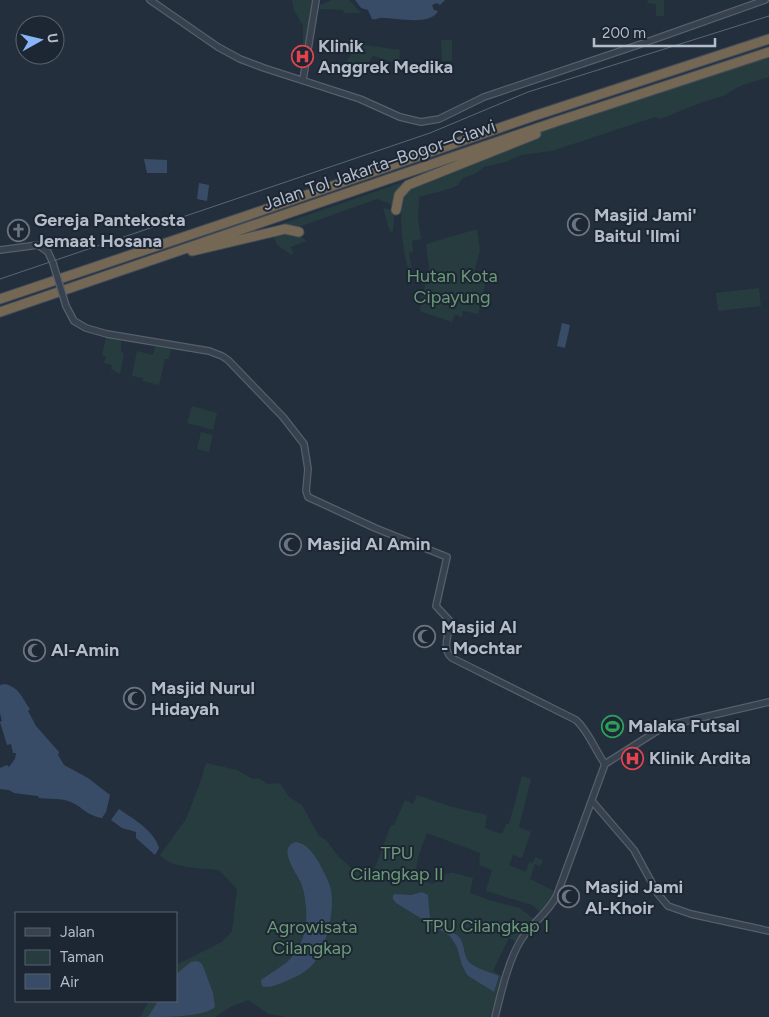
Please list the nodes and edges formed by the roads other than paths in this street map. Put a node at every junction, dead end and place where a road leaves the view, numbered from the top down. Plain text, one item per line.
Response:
1 (150, 0) edge
2 (316, 0) edge
3 (765, 0) edge
4 (769, 39) edge
5 (769, 52) edge
6 (303, 80) junction
7 (558, 121) junction
8 (396, 210) dead end
9 (299, 232) dead end
10 (0, 250) edge
11 (176, 252) junction
12 (0, 299) edge
13 (0, 312) edge
14 (769, 702) edge
15 (605, 764) junction
16 (592, 801) junction
17 (769, 931) edge
18 (495, 1017) edge

1 - 6 street
2 - 6 street
3 - 6 street
4 - 12 highway, Jalan Tol Jakarta–Bogor–Ciawi
5 - 7 highway, Jalan Tol Jakarta–Bogor–Ciawi
7 - 8 highway
7 - 11 highway, Jalan Tol Jakarta–Bogor–Ciawi
9 - 11 highway
10 - 15 street, bridge
11 - 13 highway, Jalan Tol Jakarta–Bogor–Ciawi
14 - 15 street
15 - 16 street
16 - 17 street
16 - 18 street

